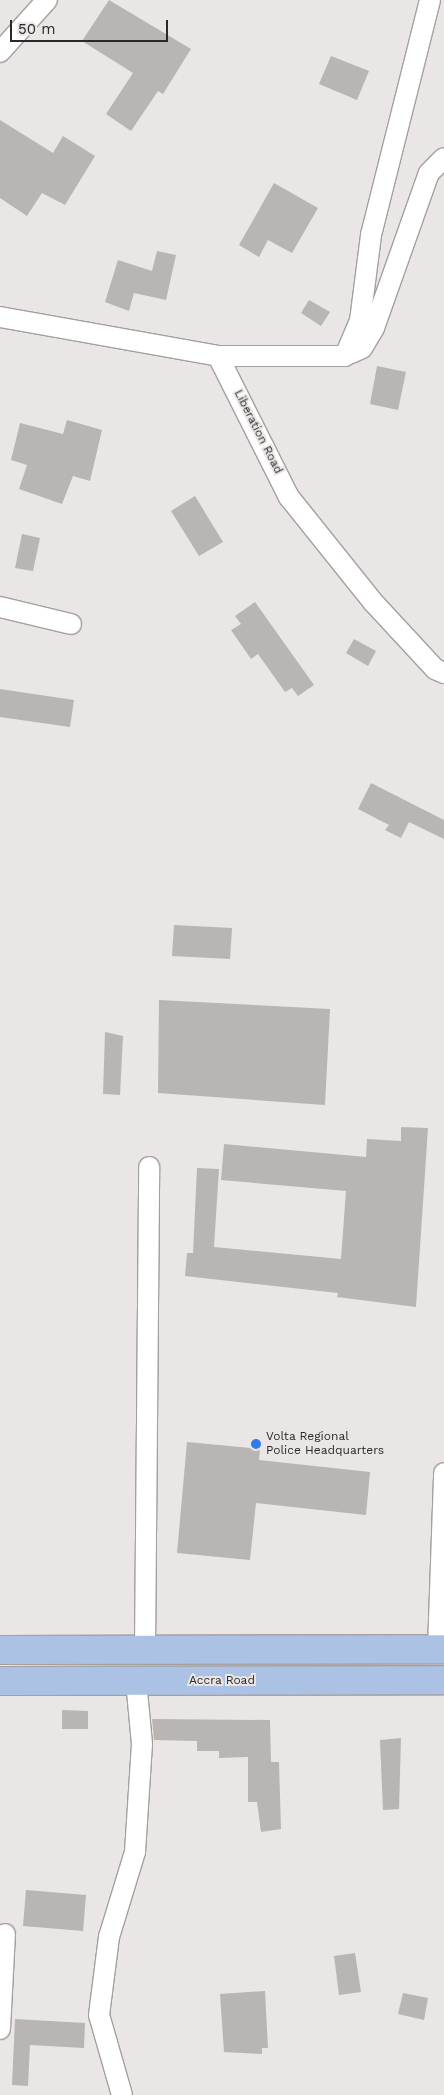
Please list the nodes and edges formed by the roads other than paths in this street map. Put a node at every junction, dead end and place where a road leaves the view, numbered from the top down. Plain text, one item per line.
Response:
1 (47, 0) edge
2 (430, 0) edge
3 (0, 52) edge
4 (444, 158) edge
5 (0, 317) edge
6 (218, 356) junction
7 (345, 356) junction
8 (0, 607) edge
9 (71, 624) dead end
10 (444, 673) edge
11 (149, 1167) dead end
12 (444, 1473) edge
13 (441, 1649) edge
14 (0, 1650) edge
15 (145, 1650) junction
16 (444, 1680) edge
17 (0, 1681) edge
18 (136, 1681) junction
19 (5, 1934) dead end
20 (0, 2029) edge
21 (122, 2095) edge

1 - 3 street
2 - 7 street
4 - 7 street
5 - 6 street
6 - 7 street
6 - 10 street, Liberation Road
8 - 9 street
11 - 15 street
12 - 13 street
13 - 15 main road
14 - 15 main road
16 - 18 main road, Accra Road
17 - 18 main road, Accra Road
18 - 21 street
19 - 20 street

